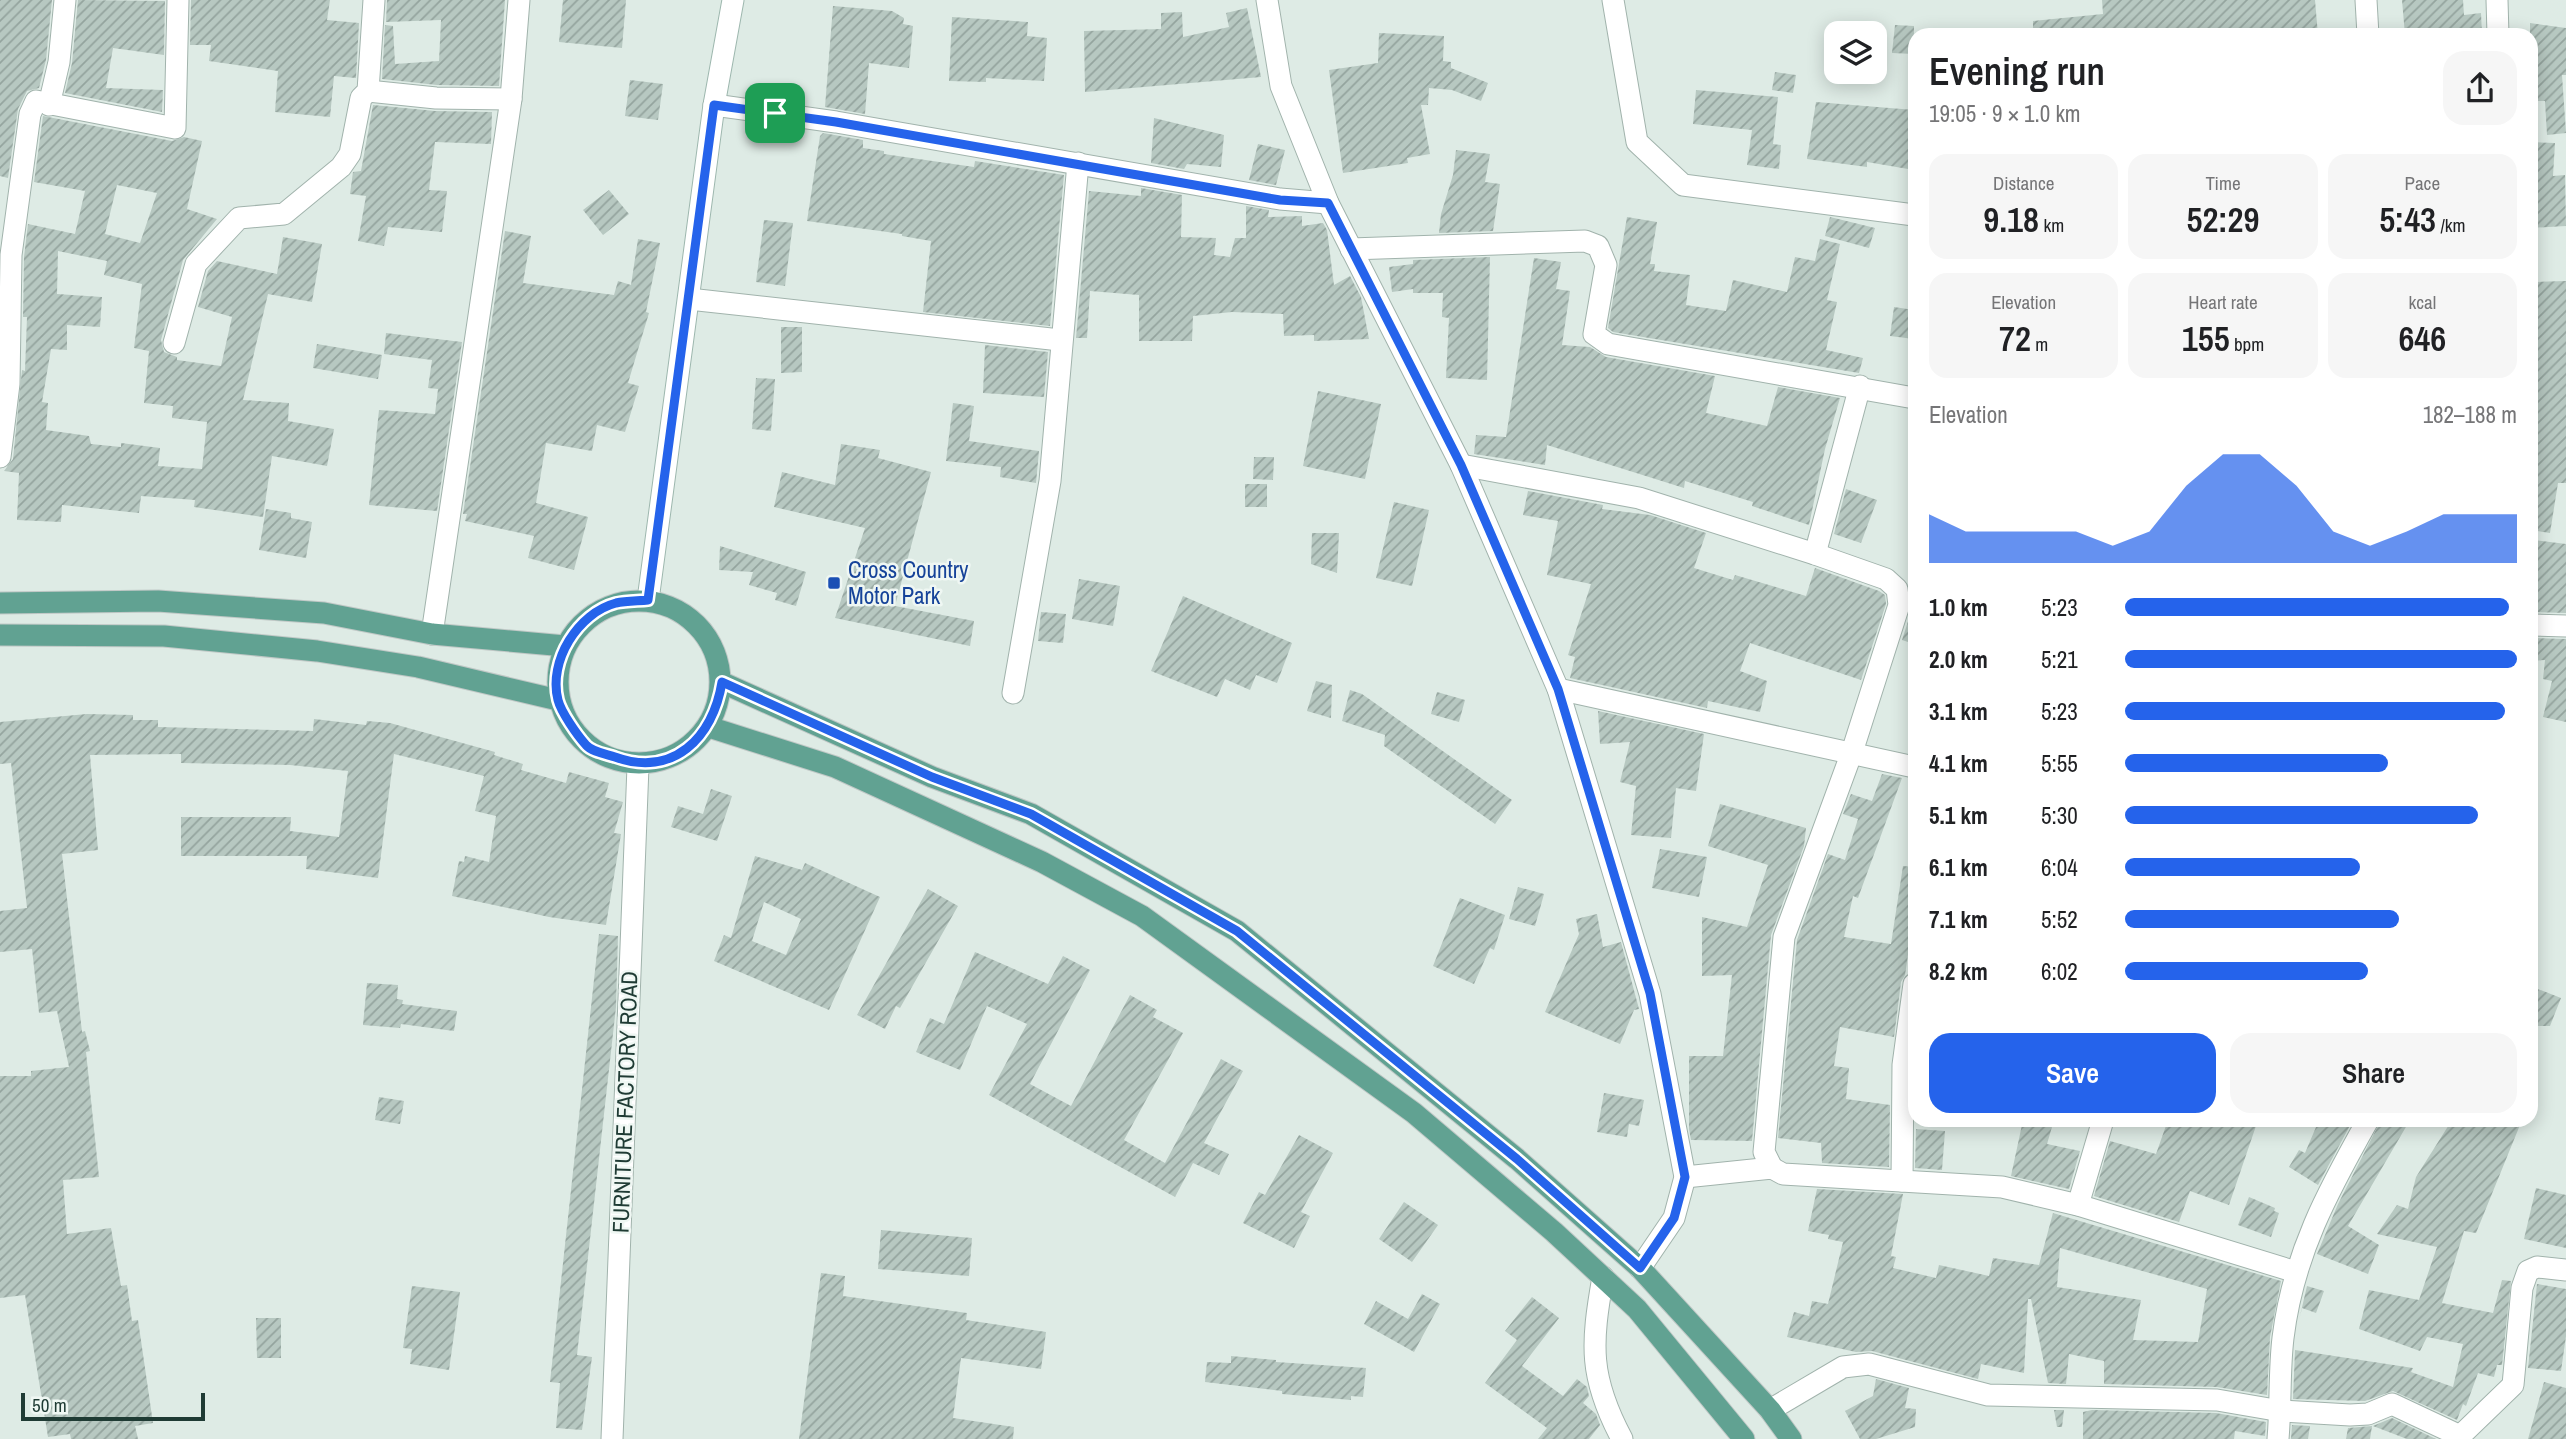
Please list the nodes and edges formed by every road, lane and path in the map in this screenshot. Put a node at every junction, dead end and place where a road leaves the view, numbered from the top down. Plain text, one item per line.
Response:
1 (65, 0) edge
2 (177, 0) edge
3 (374, 0) edge
4 (519, 0) edge
5 (733, 0) edge
6 (1267, 0) edge
7 (1613, 0) edge
8 (2366, 0) edge
9 (2497, 0) edge
10 (2368, 28) edge
11 (2498, 28) edge
12 (368, 91) junction
13 (511, 99) junction
14 (49, 105) junction
15 (714, 105) junction
16 (1078, 163) junction
17 (1328, 203) junction
18 (1908, 214) edge
19 (1351, 249) junction
20 (689, 299) junction
21 (1060, 340) junction
22 (174, 343) dead end
23 (1860, 386) junction
24 (1908, 397) edge
25 (0, 457) edge
26 (1461, 465) junction
27 (1815, 554) junction
28 (648, 600) junction
29 (0, 603) edge
30 (2538, 625) edge
31 (2566, 626) edge
32 (432, 634) junction
33 (0, 635) edge
34 (565, 646) junction
35 (722, 682) junction
36 (1558, 689) junction
37 (1013, 693) dead end
38 (558, 701) junction
39 (709, 727) junction
40 (1852, 752) junction
41 (638, 766) junction
42 (1908, 766) edge
43 (1908, 1028) edge
44 (2100, 1127) edge
45 (2364, 1127) edge
46 (1772, 1168) junction
47 (1685, 1177) junction
48 (1902, 1181) junction
49 (2078, 1205) junction
50 (1640, 1268) junction
51 (2566, 1270) edge
52 (2297, 1272) junction
53 (1603, 1277) junction
54 (1770, 1410) junction
55 (2281, 1411) junction
56 (2458, 1437) edge
57 (612, 1439) edge
58 (1622, 1439) edge
59 (1744, 1439) edge
60 (1791, 1439) edge
61 (2278, 1439) edge

1 - 14 street
2 - 14 street
3 - 12 street
4 - 13 street
5 - 15 street
6 - 17 street
7 - 18 street
8 - 10 street
9 - 11 street
12 - 13 street
12 - 22 street
13 - 32 street
14 - 25 street
15 - 16 street
15 - 20 street
16 - 17 street
16 - 21 street
17 - 19 street
19 - 23 street
19 - 26 street
20 - 21 street
20 - 28 street
21 - 37 street
23 - 24 street
23 - 27 street
26 - 27 street
26 - 36 street
27 - 40 street
28 - 34 main road
28 - 35 main road
29 - 32 main road
30 - 31 street
32 - 34 main road
33 - 38 main road
34 - 38 main road
35 - 39 main road
35 - 50 main road
36 - 40 street
36 - 47 street
38 - 41 main road
39 - 41 main road
39 - 53 main road
40 - 42 street
40 - 46 street
41 - 57 street, FURNITURE FACTORY ROAD
43 - 48 street
44 - 49 street
45 - 52 street
46 - 47 street
46 - 48 street
47 - 50 street
48 - 49 street
49 - 52 street
50 - 54 main road
51 - 56 street
52 - 55 street
53 - 58 street
53 - 59 main road
54 - 55 street
54 - 60 main road
55 - 56 street
55 - 61 street

